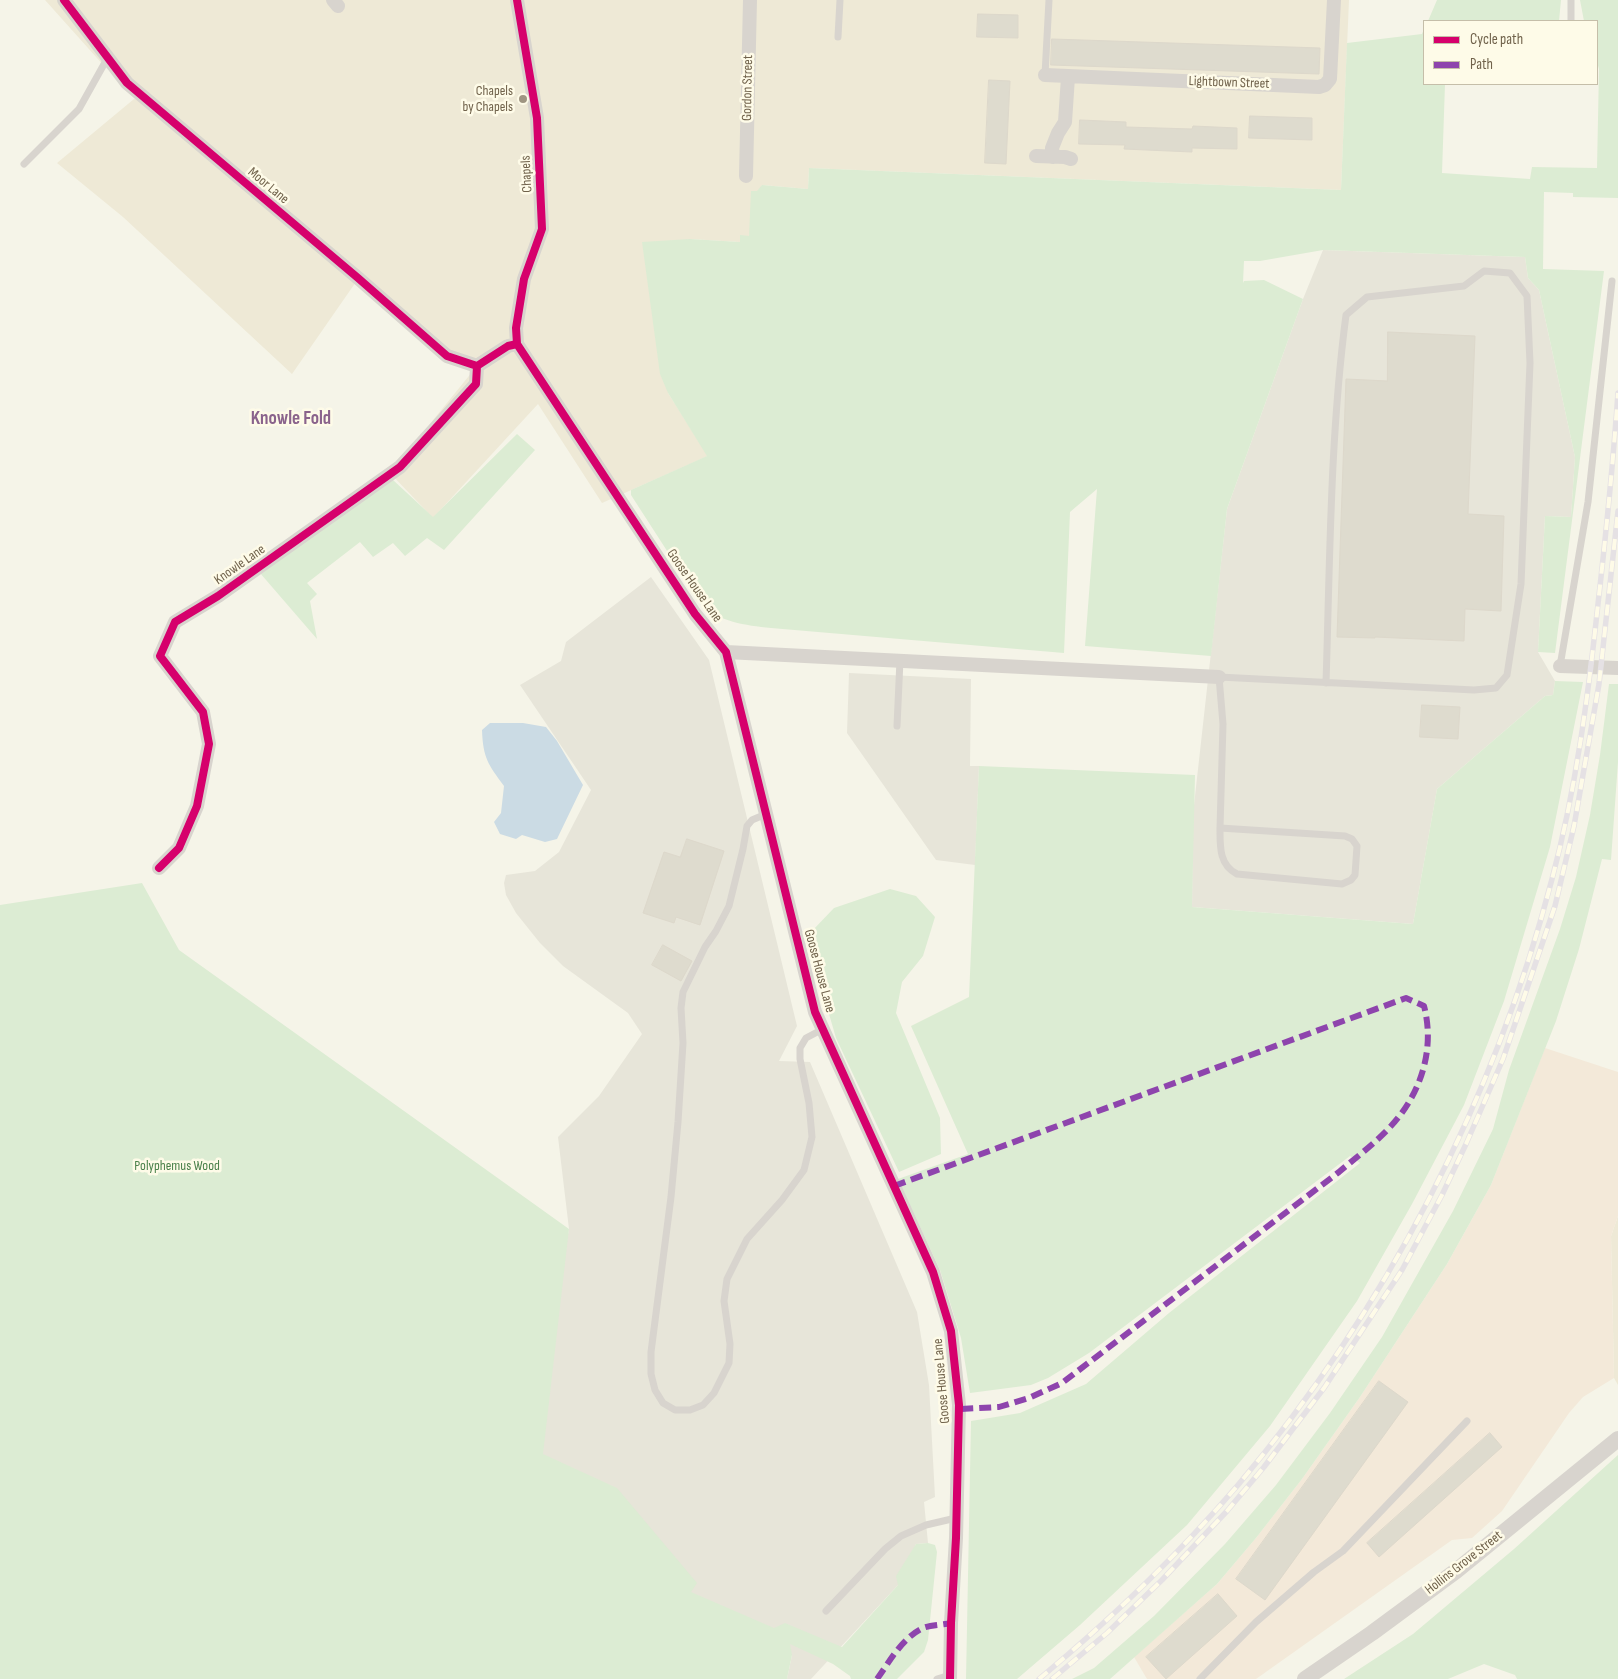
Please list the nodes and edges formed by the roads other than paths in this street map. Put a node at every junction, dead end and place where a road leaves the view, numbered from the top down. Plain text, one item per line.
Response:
1 (64, 0) edge
2 (517, 0) edge
3 (750, 0) edge
4 (840, 0) edge
5 (1049, 0) edge
6 (1334, 0) edge
7 (1571, 0) edge
8 (1571, 20) edge
9 (838, 37) dead end
10 (108, 57) junction
11 (1045, 75) joint
12 (1068, 77) junction
13 (1036, 156) dead end
14 (1053, 157) junction
15 (1071, 159) dead end
16 (24, 164) dead end
17 (746, 176) dead end
18 (1612, 281) dead end
19 (517, 344) junction
20 (477, 366) junction
21 (726, 652) junction
22 (900, 660) junction
23 (1560, 666) joint
24 (1618, 668) edge
25 (1219, 677) junction
26 (1326, 683) junction
27 (897, 726) dead end
28 (766, 814) junction
29 (1220, 828) junction
30 (159, 868) dead end
31 (823, 1029) junction
32 (1466, 1421) dead end
33 (1618, 1440) edge
34 (956, 1518) junction
35 (826, 1611) dead end
36 (946, 1678) edge
37 (1200, 1679) edge
38 (1304, 1679) edge

1 - 10 street, Moor Lane
2 - 19 street, Chapels
3 - 17 street, Gordon Street
4 - 9 lane
5 - 11 lane
6 - 12 street, Lightbown Street
7 - 8 lane
10 - 16 lane
10 - 20 street, Moor Lane
11 - 12 street, Lightbown Street
12 - 14 street
13 - 14 street
14 - 15 street
18 - 23 lane
19 - 20 street
19 - 21 street, Goose House Lane
20 - 30 street, Knowle Lane
21 - 22 street
21 - 28 street, Goose House Lane
22 - 25 street
22 - 27 lane
23 - 24 street
25 - 26 lane
25 - 29 lane
26 - 26 lane
28 - 31 street, Goose House Lane
28 - 31 lane
29 - 29 lane
31 - 34 street, Goose House Lane
32 - 37 lane
33 - 38 street, Hollins Grove Street
34 - 35 lane
34 - 36 street, Goose House Lane

